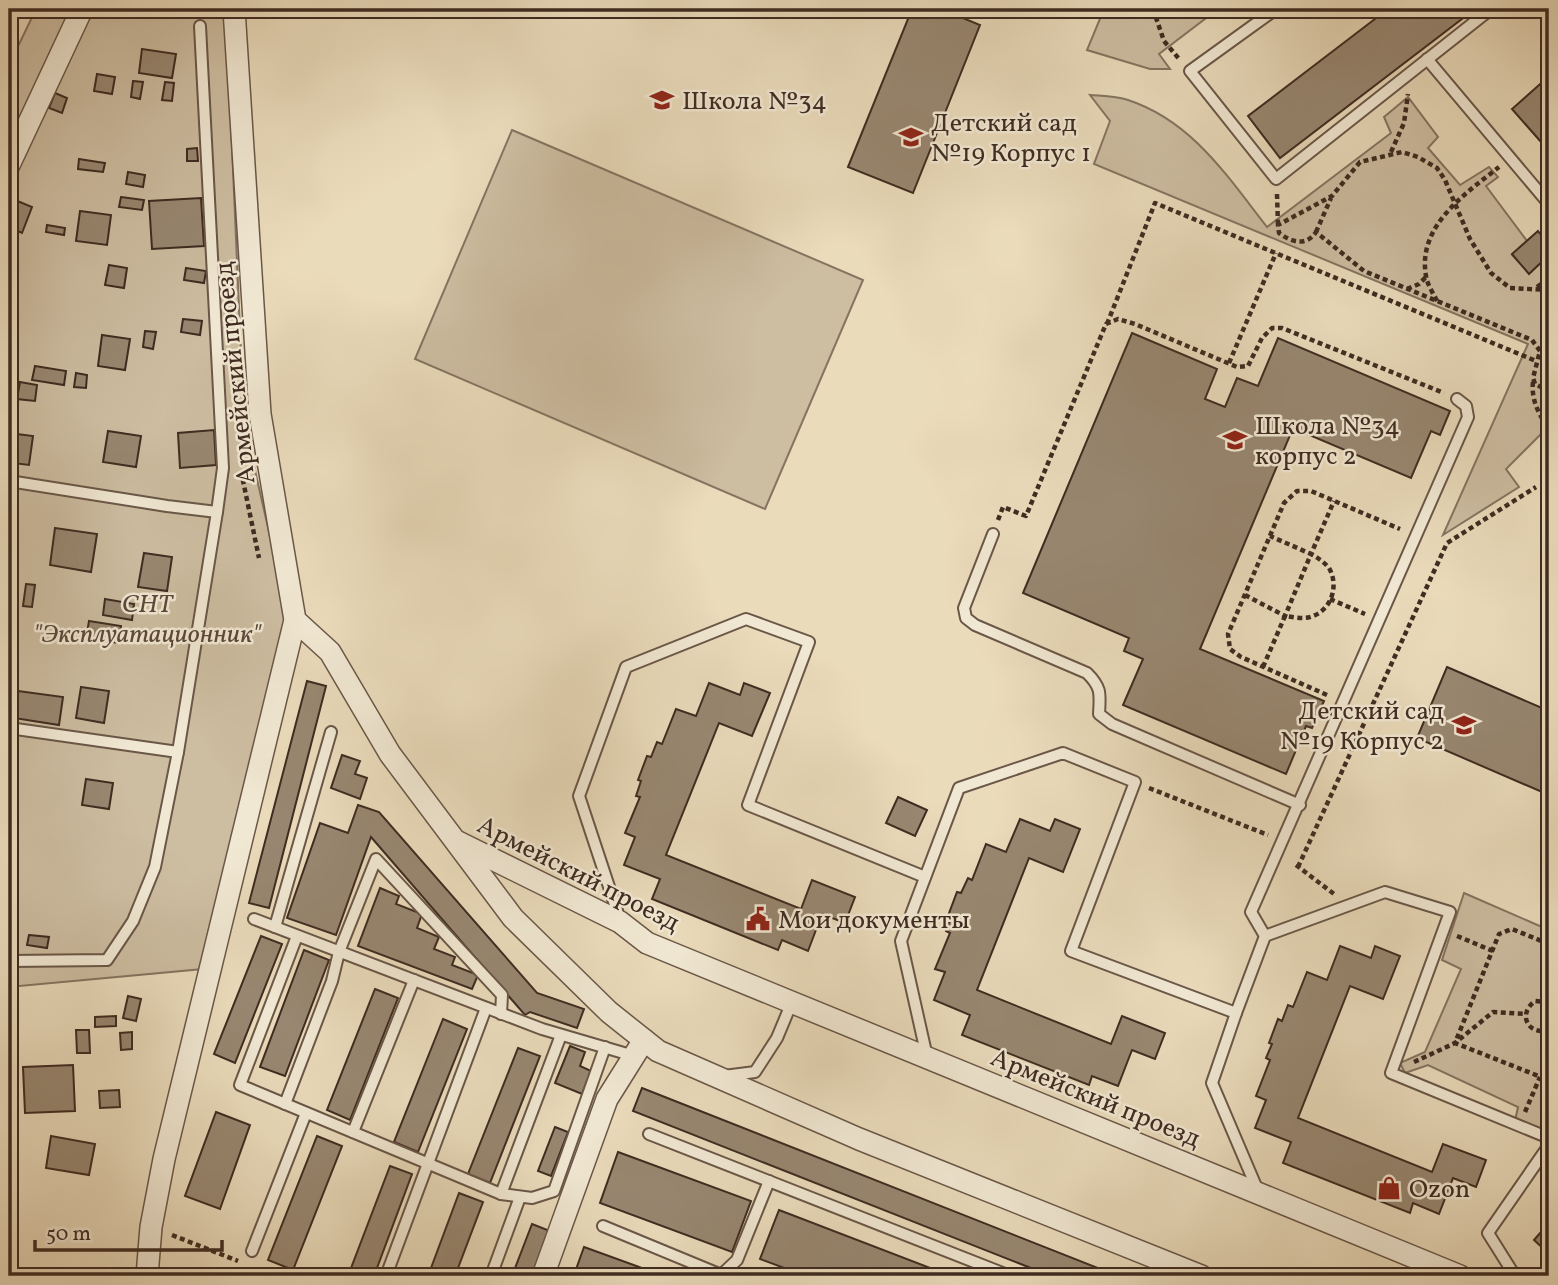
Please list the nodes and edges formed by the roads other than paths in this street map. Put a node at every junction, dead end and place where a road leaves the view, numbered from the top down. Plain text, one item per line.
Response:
1 (82, 9) edge
2 (234, 9) edge
3 (1276, 9) edge
4 (1490, 9) edge
5 (200, 26) dead end
6 (1427, 59) junction
7 (9, 165) edge
8 (1549, 204) edge
9 (1457, 399) road end
10 (9, 481) edge
11 (217, 512) junction
12 (993, 534) road end
13 (295, 620) junction
14 (9, 728) edge
15 (331, 732) dead end
16 (177, 751) junction
17 (1300, 805) junction
18 (454, 840) junction
19 (925, 877) junction
20 (254, 919) dead end
21 (620, 922) junction
22 (275, 927) junction
23 (296, 936) junction
24 (1265, 936) junction
25 (339, 952) junction
26 (9, 961) edge
27 (414, 980) junction
28 (792, 1002) junction
29 (486, 1008) junction
30 (1236, 1013) junction
31 (501, 1014) junction
32 (561, 1035) junction
33 (605, 1047) junction
34 (639, 1048) junction
35 (927, 1058) junction
36 (718, 1077) junction
37 (285, 1104) junction
38 (306, 1113) junction
39 (353, 1132) junction
40 (649, 1135) dead end
41 (1549, 1138) edge
42 (1549, 1145) edge
43 (426, 1163) junction
44 (769, 1181) junction
45 (1259, 1194) junction
46 (501, 1195) junction
47 (520, 1197) junction
48 (603, 1226) dead end
49 (252, 1251) dead end
50 (147, 1276) edge
51 (386, 1276) edge
52 (491, 1276) edge
53 (543, 1276) edge
54 (721, 1276) edge
55 (1010, 1276) edge
56 (1201, 1276) edge
57 (1460, 1276) edge
58 (1515, 1276) edge

1 - 7 street
2 - 13 street, Армейский проезд
3 - 6 lane
4 - 6 lane
5 - 11 lane
6 - 8 lane
9 - 17 lane
10 - 11 lane
11 - 16 lane
12 - 17 lane
13 - 18 street, Армейский проезд
13 - 50 street
14 - 16 lane
15 - 22 lane
16 - 26 lane
17 - 24 lane
18 - 21 street, Армейский проезд
18 - 34 street
19 - 21 lane
19 - 30 lane
19 - 35 lane
20 - 22 lane
21 - 28 street, Армейский проезд
22 - 23 lane
23 - 25 lane
23 - 37 lane
24 - 30 lane
24 - 41 lane
25 - 27 lane
25 - 31 lane
25 - 37 lane
27 - 29 lane
27 - 39 lane
28 - 35 street, Армейский проезд
28 - 36 lane
29 - 31 lane
29 - 43 lane
30 - 45 lane
31 - 32 lane
32 - 33 lane
32 - 46 lane
33 - 34 lane
33 - 47 lane
34 - 36 street
34 - 53 street
35 - 45 street, Армейский проезд
36 - 56 street
37 - 38 lane
38 - 39 lane
38 - 49 lane
39 - 43 lane
40 - 44 lane
42 - 58 lane
43 - 46 lane
43 - 51 lane
44 - 54 lane
44 - 55 lane
45 - 57 street, Армейский проезд
46 - 47 lane
47 - 52 lane
48 - 54 lane

